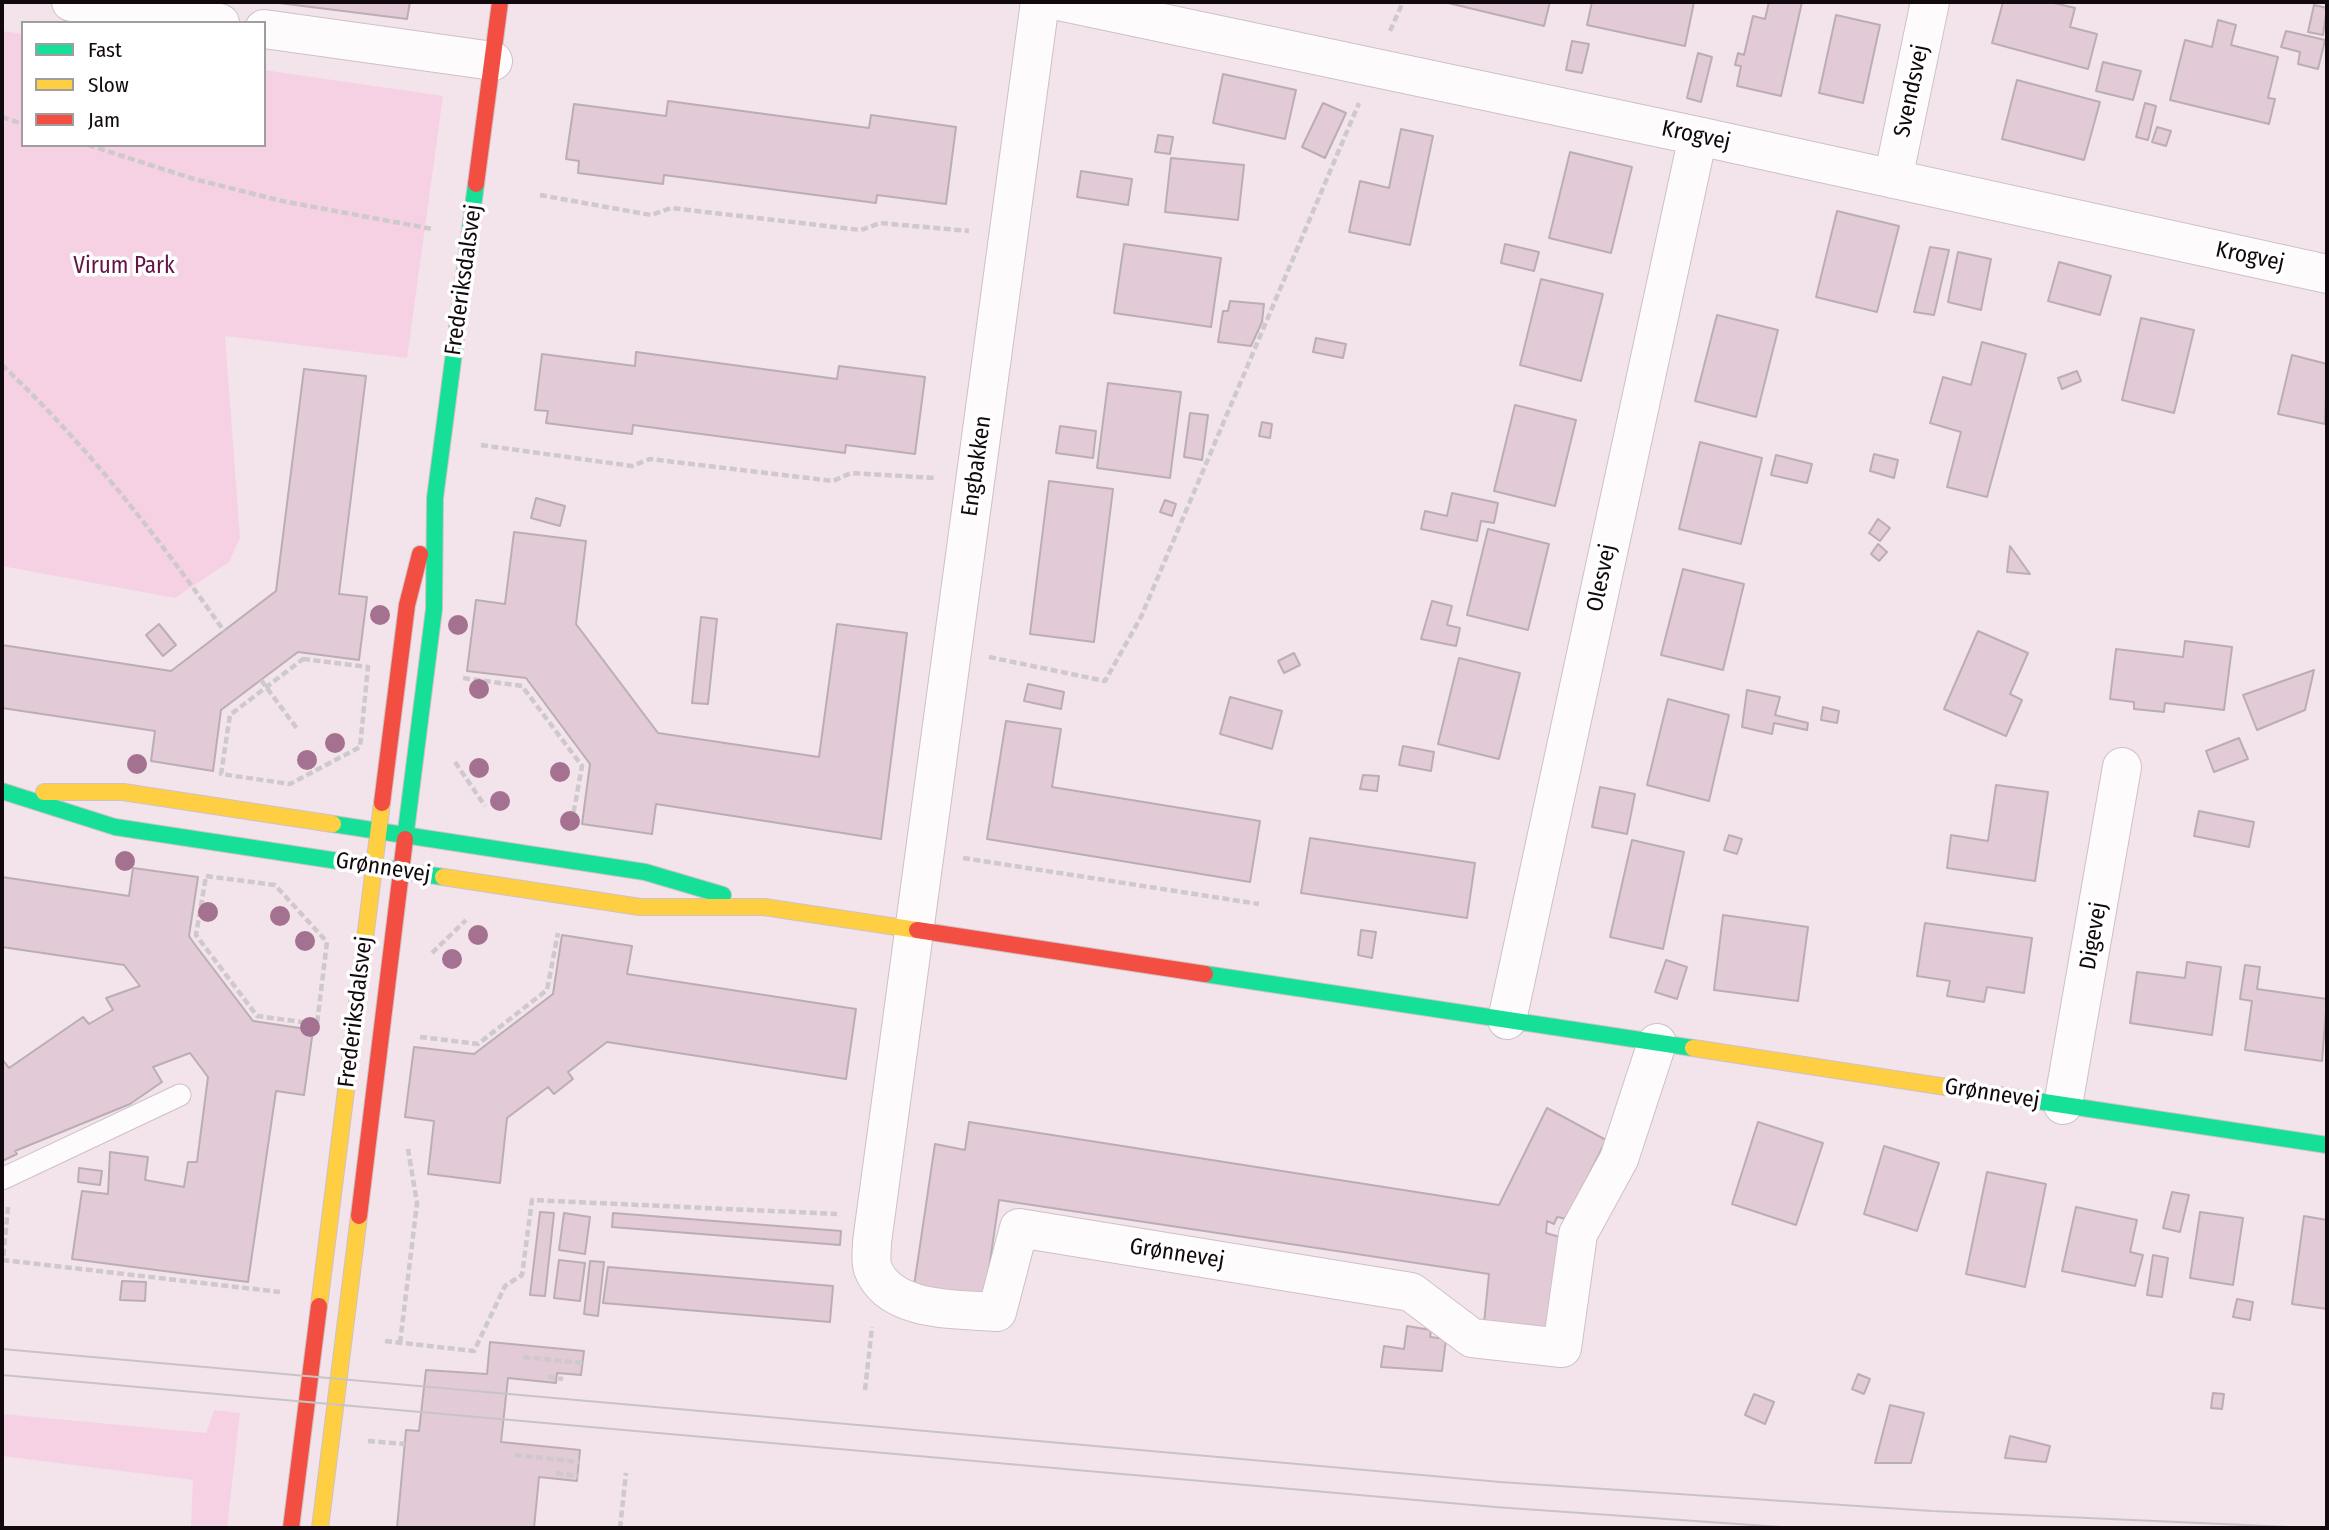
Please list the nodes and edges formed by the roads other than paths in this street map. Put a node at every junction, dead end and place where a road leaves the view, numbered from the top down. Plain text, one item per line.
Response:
1 (71, 2) edge
2 (500, 2) edge
3 (1040, 2) edge
4 (1063, 2) edge
5 (1930, 2) edge
6 (1154, 11) edge
7 (206, 21) edge
8 (266, 29) edge
9 (493, 61) junction
10 (1698, 136) junction
11 (1893, 179) junction
12 (2327, 274) edge
13 (435, 498) junction
14 (2123, 767) dead end
15 (4, 792) edge
16 (379, 831) junction
17 (406, 835) junction
18 (374, 866) junction
19 (401, 871) junction
20 (764, 907) junction
21 (914, 930) junction
22 (1507, 1020) junction
23 (1657, 1043) junction
24 (180, 1095) dead end
25 (2063, 1105) junction
26 (2327, 1145) edge
27 (6, 1188) edge
28 (292, 1528) edge
29 (320, 1528) edge

1 - 7 street
2 - 9 street, Frederiksdalsvej
3 - 21 street, Engbakken
4 - 6 street, Krogvej
5 - 11 street, Svendsvej
6 - 10 street, Krogvej
8 - 9 street
9 - 13 street, Frederiksdalsvej
10 - 11 street, Krogvej
10 - 22 street, Olesvej
11 - 12 street, Krogvej
13 - 16 street, Frederiksdalsvej
13 - 17 street, Frederiksdalsvej
14 - 25 street, Digevej
15 - 16 street, Grønnevej
15 - 18 street, Grønnevej
16 - 17 street, Grønnevej
16 - 18 street, Frederiksdalsvej
17 - 19 street, Frederiksdalsvej
17 - 20 street, Grønnevej
18 - 19 street, Grønnevej
18 - 28 street, Frederiksdalsvej
19 - 20 street, Grønnevej
19 - 29 street, Frederiksdalsvej
20 - 21 street, Grønnevej
21 - 22 street, Grønnevej
21 - 23 street, Grønnevej
22 - 23 street, Grønnevej
23 - 25 street, Grønnevej
24 - 27 lane
25 - 26 street, Grønnevej

